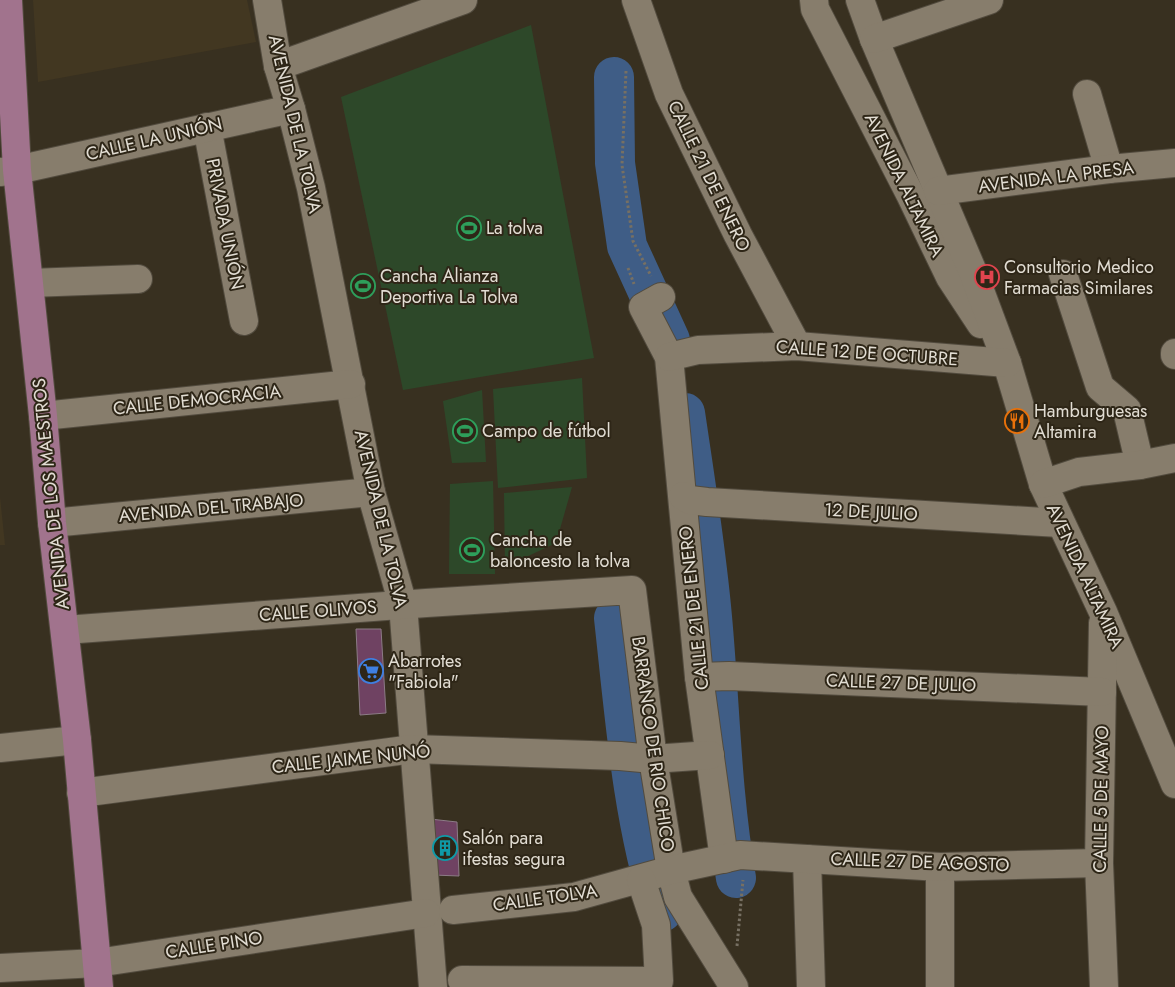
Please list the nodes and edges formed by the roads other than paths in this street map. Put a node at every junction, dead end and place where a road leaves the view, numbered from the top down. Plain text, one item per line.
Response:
1 (8, 0) edge
2 (267, 0) edge
3 (463, 0) edge
4 (636, 0) edge
5 (814, 0) edge
6 (860, 0) edge
7 (989, 0) edge
8 (874, 39) junction
9 (278, 66) junction
10 (1087, 94) dead end
11 (291, 109) junction
12 (207, 127) junction
13 (1175, 163) edge
14 (1109, 169) junction
15 (8, 171) edge
16 (938, 192) junction
17 (1063, 274) dead end
18 (138, 279) dead end
19 (30, 283) junction
20 (652, 302) road end
21 (244, 321) dead end
22 (797, 346) junction
23 (669, 357) junction
24 (1007, 363) junction
25 (351, 384) junction
26 (44, 416) junction
27 (1175, 458) edge
28 (1140, 465) junction
29 (1043, 484) junction
30 (371, 492) junction
31 (693, 499) junction
32 (52, 523) junction
33 (1060, 523) junction
34 (632, 590) joint
35 (403, 605) junction
36 (1103, 612) junction
37 (65, 630) junction
38 (700, 677) junction
39 (1102, 692) junction
40 (77, 740) junction
41 (0, 748) edge
42 (413, 749) junction
43 (710, 755) junction
44 (638, 757) junction
45 (1175, 784) edge
46 (81, 793) junction
47 (732, 857) junction
48 (807, 859) junction
49 (1099, 863) junction
50 (940, 866) junction
51 (654, 875) junction
52 (439, 911) junction
53 (0, 968) edge
54 (98, 975) edge
55 (462, 980) dead end
56 (433, 987) edge
57 (734, 987) edge
58 (811, 987) edge
59 (940, 987) edge
60 (1104, 987) edge

1 - 15 main road, AVENIDA DE LOS MAESTROS
2 - 9 street, AVENIDA DE LA TOLVA
3 - 9 street
4 - 22 street, CALLE 21 DE ENERO
5 - 24 street, AVENIDA ALTAMIRA
6 - 8 street, AVENIDA ALTAMIRA
7 - 8 street
8 - 16 street, AVENIDA ALTAMIRA
9 - 11 street, AVENIDA DE LA TOLVA
10 - 14 street
11 - 12 street, CALLE LA UNIÓN
11 - 25 street, AVENIDA DE LA TOLVA
12 - 15 street, CALLE LA UNIÓN
12 - 21 street, PRIVADA UNIÓN
13 - 14 street, AVENIDA LA PRESA
14 - 16 street, AVENIDA LA PRESA
15 - 19 main road, AVENIDA DE LOS MAESTROS
16 - 24 street, AVENIDA ALTAMIRA
17 - 28 street
18 - 19 street
19 - 26 main road, AVENIDA DE LOS MAESTROS
20 - 23 street
22 - 23 street, CALLE 12 DE OCTUBRE
22 - 24 street, CALLE 12 DE OCTUBRE
23 - 31 street, CALLE 21 DE ENERO
24 - 29 street, AVENIDA ALTAMIRA
25 - 26 street, CALLE DEMOCRACIA
25 - 30 street, AVENIDA DE LA TOLVA
26 - 32 main road, AVENIDA DE LOS MAESTROS
27 - 28 street
28 - 29 street
29 - 33 street, AVENIDA ALTAMIRA
30 - 32 street, AVENIDA DEL TRABAJO
30 - 35 street, AVENIDA DE LA TOLVA
31 - 33 street, 12 DE JULIO
31 - 38 street, CALLE 21 DE ENERO
32 - 37 main road, AVENIDA DE LOS MAESTROS
33 - 36 street, AVENIDA ALTAMIRA
34 - 35 street, CALLE OLIVOS
34 - 44 street, BARRANCO DE RIO CHICO
35 - 37 street, CALLE OLIVOS
35 - 42 street, AVENIDA DE LA TOLVA
36 - 39 street, CALLE 5 DE MAYO
36 - 45 street, AVENIDA ALTAMIRA
37 - 40 main road, AVENIDA DE LOS MAESTROS
38 - 39 street, CALLE 27 DE JULIO
38 - 43 street, CALLE 21 DE ENERO
39 - 49 street, CALLE 5 DE MAYO
40 - 41 street
40 - 46 main road, AVENIDA DE LOS MAESTROS
42 - 44 street, CALLE JAIME NUNÓ
42 - 46 street, CALLE JAIME NUNÓ
42 - 52 street, AVENIDA DE LA TOLVA
43 - 44 street, CALLE JAIME NUNÓ
43 - 47 street, CALLE 21 DE ENERO
44 - 51 street, BARRANCO DE RIO CHICO
46 - 54 main road, AVENIDA DE LOS MAESTROS
47 - 48 street, CALLE 27 DE AGOSTO
47 - 51 street, CALLE TOLVA
48 - 50 street, CALLE 27 DE AGOSTO
48 - 58 street
49 - 50 street, CALLE 27 DE AGOSTO
49 - 60 street, CALLE 5 DE MAYO
50 - 59 street
51 - 52 street, CALLE TOLVA
51 - 55 street, BARRANCO DE RIO CHICO
51 - 57 street, BARRANCO DE RIO CHICO
52 - 54 street, CALLE PINO
52 - 56 street, AVENIDA DE LA TOLVA
53 - 54 street, CALLE PINO

